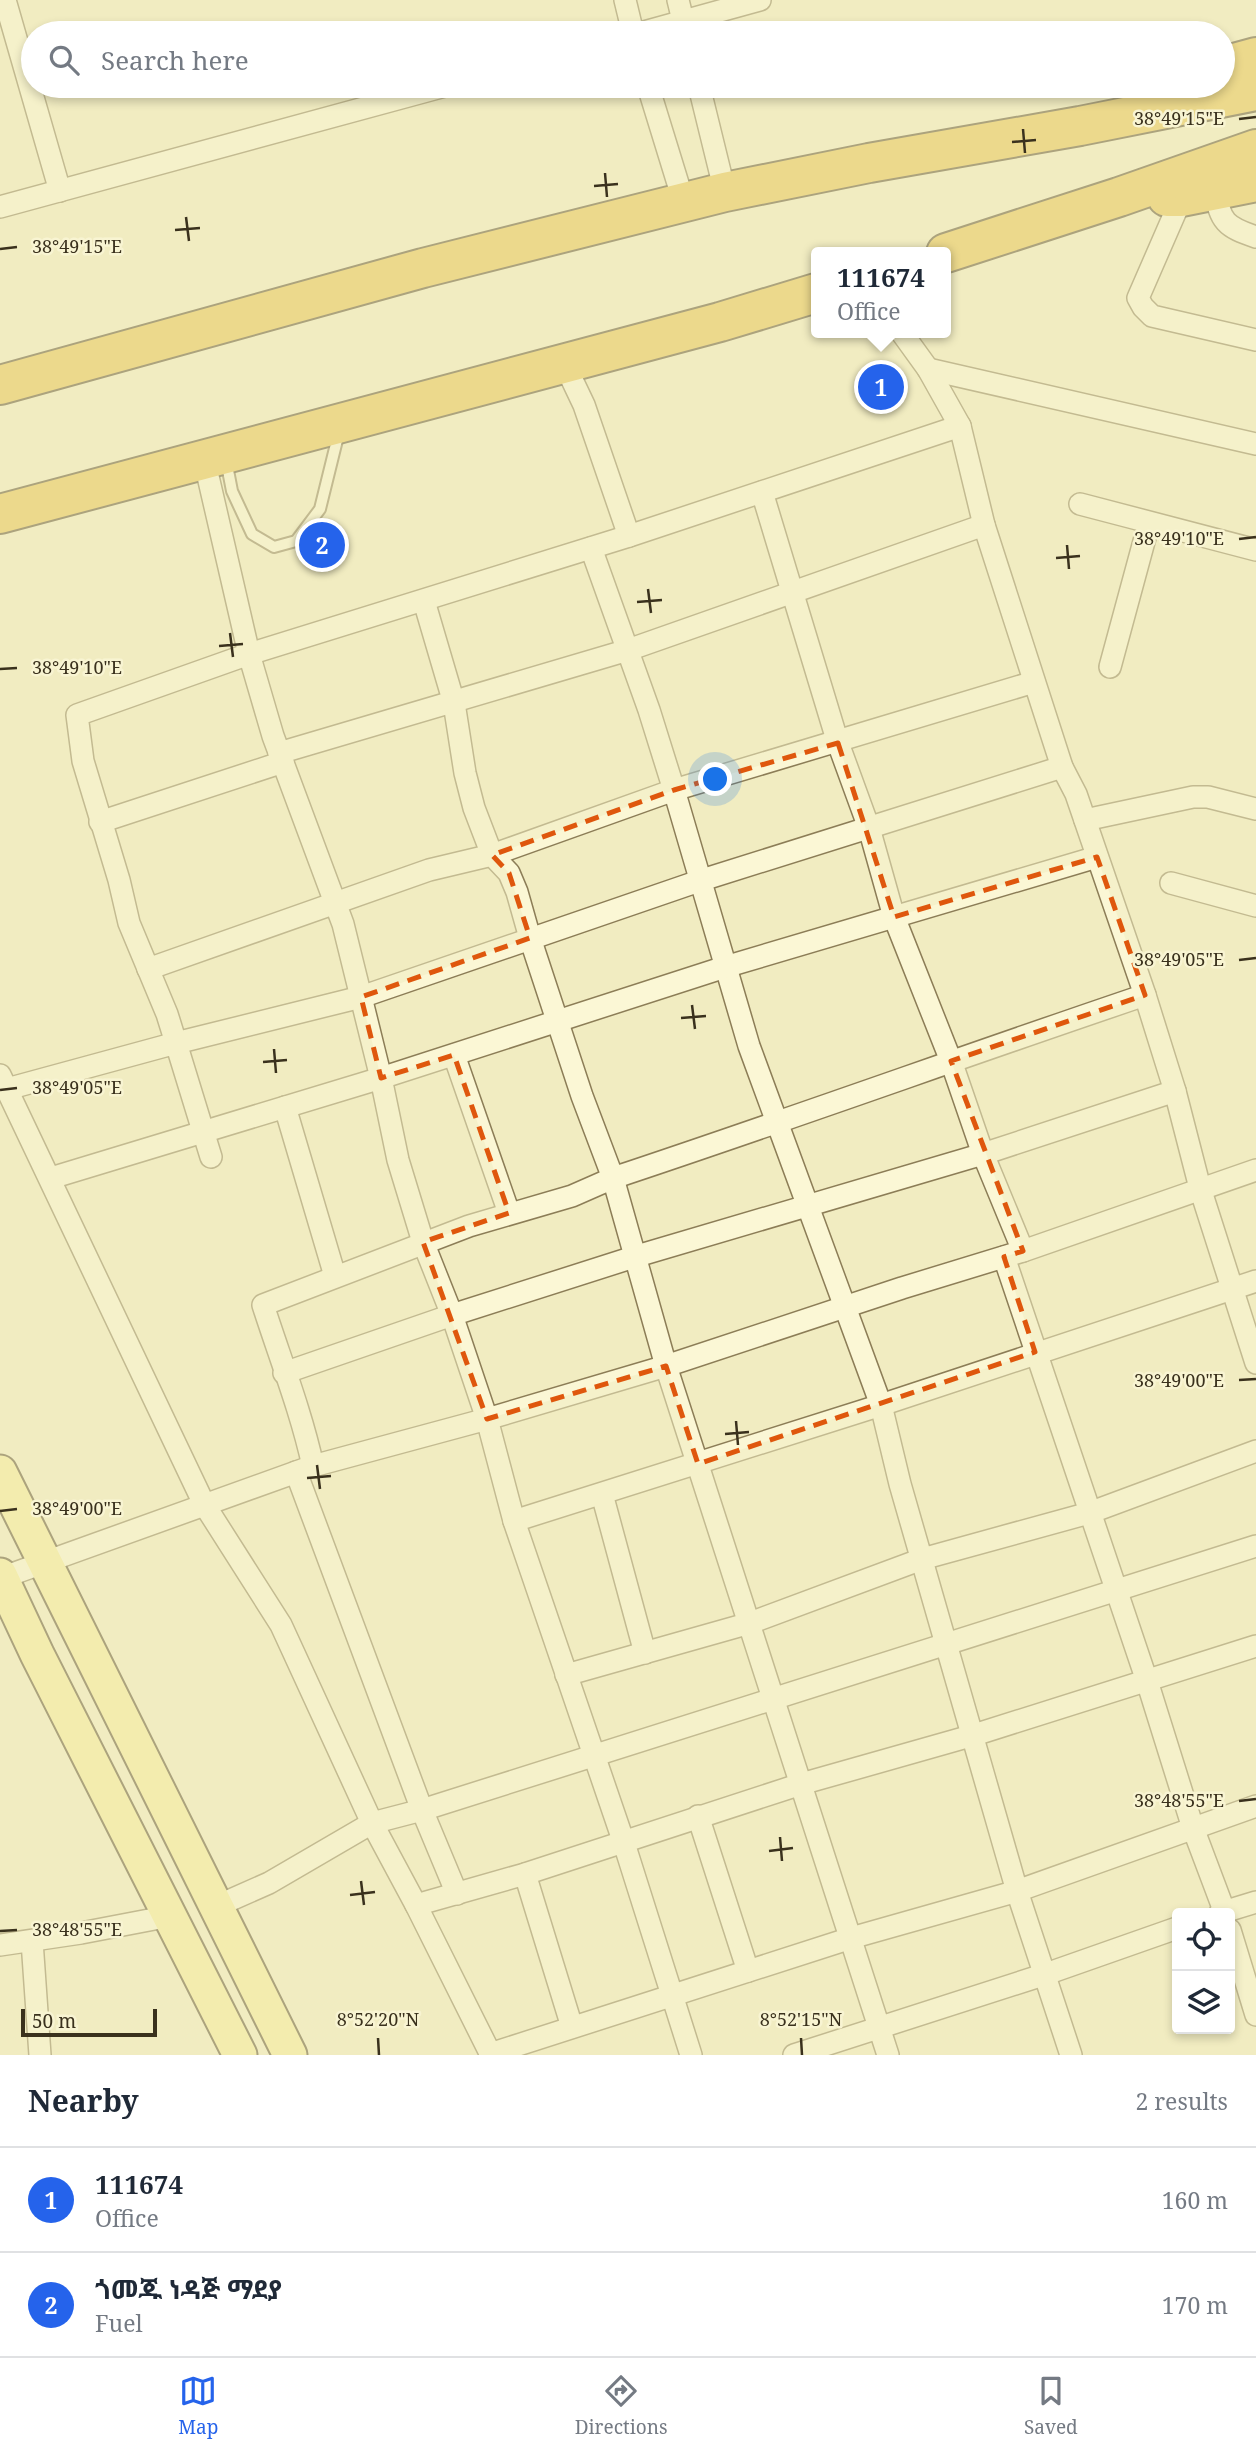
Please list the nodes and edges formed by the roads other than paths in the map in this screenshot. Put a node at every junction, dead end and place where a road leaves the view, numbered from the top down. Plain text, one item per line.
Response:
1 (5, 0) edge
2 (625, 0) edge
3 (760, 0) edge
4 (682, 18) edge
5 (630, 21) edge
6 (21, 56) edge
7 (1256, 57) edge
8 (1235, 63) edge
9 (1256, 91) edge
10 (1235, 95) edge
11 (33, 98) edge
12 (401, 98) edge
13 (652, 98) edge
14 (702, 98) edge
15 (1125, 98) edge
16 (1221, 98) edge
17 (1080, 126) junction
18 (1256, 149) edge
19 (1256, 182) edge
20 (60, 191) junction
21 (725, 192) junction
22 (1198, 194) junction
23 (1119, 197) junction
24 (684, 203) junction
25 (0, 207) edge
26 (1256, 237) edge
27 (951, 251) edge
28 (811, 294) edge
29 (906, 338) edge
30 (1256, 340) edge
31 (564, 363) junction
32 (928, 369) junction
33 (0, 385) edge
34 (341, 423) junction
35 (960, 426) junction
36 (1256, 444) edge
37 (214, 457) junction
38 (762, 492) junction
39 (1080, 505) dead end
40 (0, 514) edge
41 (1149, 523) junction
42 (984, 525) junction
43 (629, 536) junction
44 (591, 548) junction
45 (1256, 550) edge
46 (793, 593) junction
47 (424, 601) junction
48 (628, 650) junction
49 (249, 654) junction
50 (1110, 667) dead end
51 (1034, 682) junction
52 (454, 703) junction
53 (838, 743) junction
54 (281, 757) junction
55 (1062, 767) junction
56 (674, 790) junction
57 (1256, 809) edge
58 (1085, 820) junction
59 (100, 822) junction
60 (869, 828) junction
61 (492, 855) junction
62 (1097, 857) junction
63 (702, 880) junction
64 (1171, 883) dead end
65 (335, 904) junction
66 (1256, 906) edge
67 (894, 917) junction
68 (530, 938) junction
69 (725, 967) junction
70 (148, 969) junction
71 (1145, 995) junction
72 (361, 997) junction
73 (559, 1022) junction
74 (176, 1043) junction
75 (454, 1055) junction
76 (951, 1060) junction
77 (381, 1078) junction
78 (4, 1082) edge
79 (1175, 1091) junction
80 (285, 1107) junction
81 (777, 1123) junction
82 (203, 1131) junction
83 (983, 1154) junction
84 (211, 1157) dead end
85 (1256, 1170) edge
86 (51, 1178) junction
87 (612, 1178) junction
88 (1200, 1188) junction
89 (806, 1205) junction
90 (509, 1213) junction
91 (423, 1242) junction
92 (1013, 1254) junction
93 (637, 1256) junction
94 (335, 1276) junction
95 (1256, 1281) edge
96 (1232, 1288) junction
97 (846, 1306) junction
98 (452, 1315) junction
99 (1035, 1352) junction
100 (1256, 1363) edge
101 (666, 1366) junction
102 (284, 1373) junction
103 (881, 1405) junction
104 (487, 1419) junction
105 (1256, 1451) edge
106 (698, 1464) junction
107 (304, 1469) junction
108 (0, 1472) edge
109 (602, 1494) junction
110 (204, 1504) junction
111 (1089, 1513) junction
112 (514, 1521) junction
113 (1256, 1546) edge
114 (922, 1559) junction
115 (44, 1561) junction
116 (1, 1576) edge
117 (1116, 1592) junction
118 (750, 1623) junction
119 (946, 1646) junction
120 (1256, 1646) edge
121 (645, 1653) junction
122 (566, 1675) junction
123 (1147, 1681) junction
124 (774, 1698) junction
125 (974, 1735) junction
126 (593, 1756) junction
127 (801, 1784) junction
128 (1256, 1806) edge
129 (422, 1810) junction
130 (698, 1816) junction
131 (372, 1823) junction
132 (1194, 1828) junction
133 (623, 1840) junction
134 (525, 1874) junction
135 (1017, 1891) junction
136 (457, 1894) junction
137 (1256, 1902) edge
138 (416, 1905) junction
139 (217, 1906) junction
140 (1222, 1908) edge
141 (1235, 1912) edge
142 (170, 1916) junction
143 (1172, 1930) edge
144 (851, 1938) junction
145 (32, 1941) junction
146 (0, 1944) edge
147 (1235, 1949) edge
148 (748, 1971) junction
149 (1046, 1974) junction
150 (672, 1994) junction
151 (1256, 2015) edge
152 (880, 2026) junction
153 (572, 2027) junction
154 (40, 2055) edge
155 (240, 2055) edge
156 (290, 2055) edge
157 (491, 2055) edge
158 (691, 2055) edge
159 (794, 2055) edge
160 (888, 2055) edge
161 (1072, 2055) edge

1 - 6 street
2 - 5 street
3 - 4 street
7 - 8 highway
9 - 10 highway
11 - 20 street
12 - 20 street
13 - 24 street
14 - 21 street
15 - 17 highway
16 - 17 highway
17 - 21 highway
18 - 23 highway
19 - 22 highway
20 - 25 street
21 - 24 highway
22 - 23 highway
22 - 26 street
22 - 30 street
23 - 27 highway
24 - 33 highway
28 - 31 highway
29 - 32 street
31 - 34 highway
31 - 43 street
32 - 35 street
32 - 36 street
34 - 37 highway
34 - 37 lane
35 - 38 street
35 - 42 street
37 - 40 highway
37 - 49 street
38 - 43 street
38 - 46 street
39 - 41 street
41 - 45 street
41 - 50 street
42 - 46 street
42 - 51 street
43 - 44 street
44 - 47 street
44 - 48 street
46 - 48 street
46 - 53 street
47 - 49 street
47 - 52 street
48 - 52 street
48 - 56 street
49 - 54 street
49 - 59 street
51 - 53 street
51 - 55 street
52 - 54 street
52 - 61 street
53 - 56 street
53 - 60 street
54 - 59 street
54 - 65 street
55 - 58 street
55 - 60 street
56 - 61 street
56 - 63 street
57 - 58 street
58 - 62 street
59 - 70 street
60 - 63 street
60 - 67 street
61 - 65 street
61 - 68 street
62 - 67 street
62 - 71 street
63 - 68 street
63 - 69 street
64 - 66 street
65 - 70 street
65 - 72 street
67 - 69 street
67 - 76 street
68 - 72 street
68 - 73 street
69 - 73 street
69 - 81 street
70 - 74 street
71 - 76 street
71 - 79 street
72 - 74 street
72 - 77 street
73 - 75 street
73 - 87 street
74 - 78 street
74 - 82 street
75 - 77 street
75 - 90 street
76 - 81 street
76 - 83 street
77 - 80 street
77 - 91 street
78 - 86 street
79 - 83 street
79 - 88 street
80 - 82 street
80 - 94 street
81 - 87 street
81 - 89 street
82 - 84 street
82 - 86 street
83 - 89 street
83 - 92 street
85 - 88 street
86 - 110 street
87 - 90 street
87 - 93 street
88 - 92 street
88 - 96 street
89 - 93 street
89 - 97 street
90 - 91 street
91 - 94 street
91 - 98 street
92 - 97 street
92 - 99 street
93 - 98 street
93 - 101 street
94 - 102 street
95 - 96 street
96 - 99 street
96 - 100 street
97 - 101 street
97 - 103 street
98 - 102 street
98 - 104 street
99 - 103 street
99 - 111 street
101 - 104 street
101 - 106 street
102 - 107 street
103 - 106 street
103 - 114 street
104 - 107 street
104 - 112 street
105 - 111 street
106 - 109 street
106 - 118 street
107 - 110 street
107 - 129 street
108 - 115 main road
109 - 112 street
109 - 121 street
110 - 115 street
110 - 131 street
111 - 114 street
111 - 117 street
112 - 122 street
113 - 117 street
114 - 118 street
114 - 119 street
115 - 116 street
115 - 139 main road
116 - 142 main road
117 - 119 street
117 - 123 street
118 - 121 street
118 - 124 street
119 - 124 street
119 - 125 street
120 - 123 street
121 - 122 street
122 - 126 street
123 - 125 street
123 - 132 street
124 - 126 street
124 - 127 street
125 - 127 street
125 - 135 street
126 - 129 street
126 - 133 street
127 - 130 street
127 - 144 street
128 - 132 street
129 - 131 street
129 - 136 street
130 - 133 street
130 - 148 street
131 - 138 street
131 - 139 street
132 - 135 street
132 - 140 street
133 - 134 street
133 - 150 street
134 - 136 street
134 - 153 street
135 - 144 street
135 - 149 street
136 - 138 street
137 - 141 street
138 - 157 street
139 - 156 main road
142 - 145 street
142 - 155 main road
143 - 149 street
144 - 148 street
144 - 152 street
145 - 146 street
145 - 154 street
147 - 151 street
148 - 150 street
149 - 152 street
149 - 161 street
150 - 153 street
150 - 158 street
152 - 159 street
152 - 160 street
153 - 157 street

